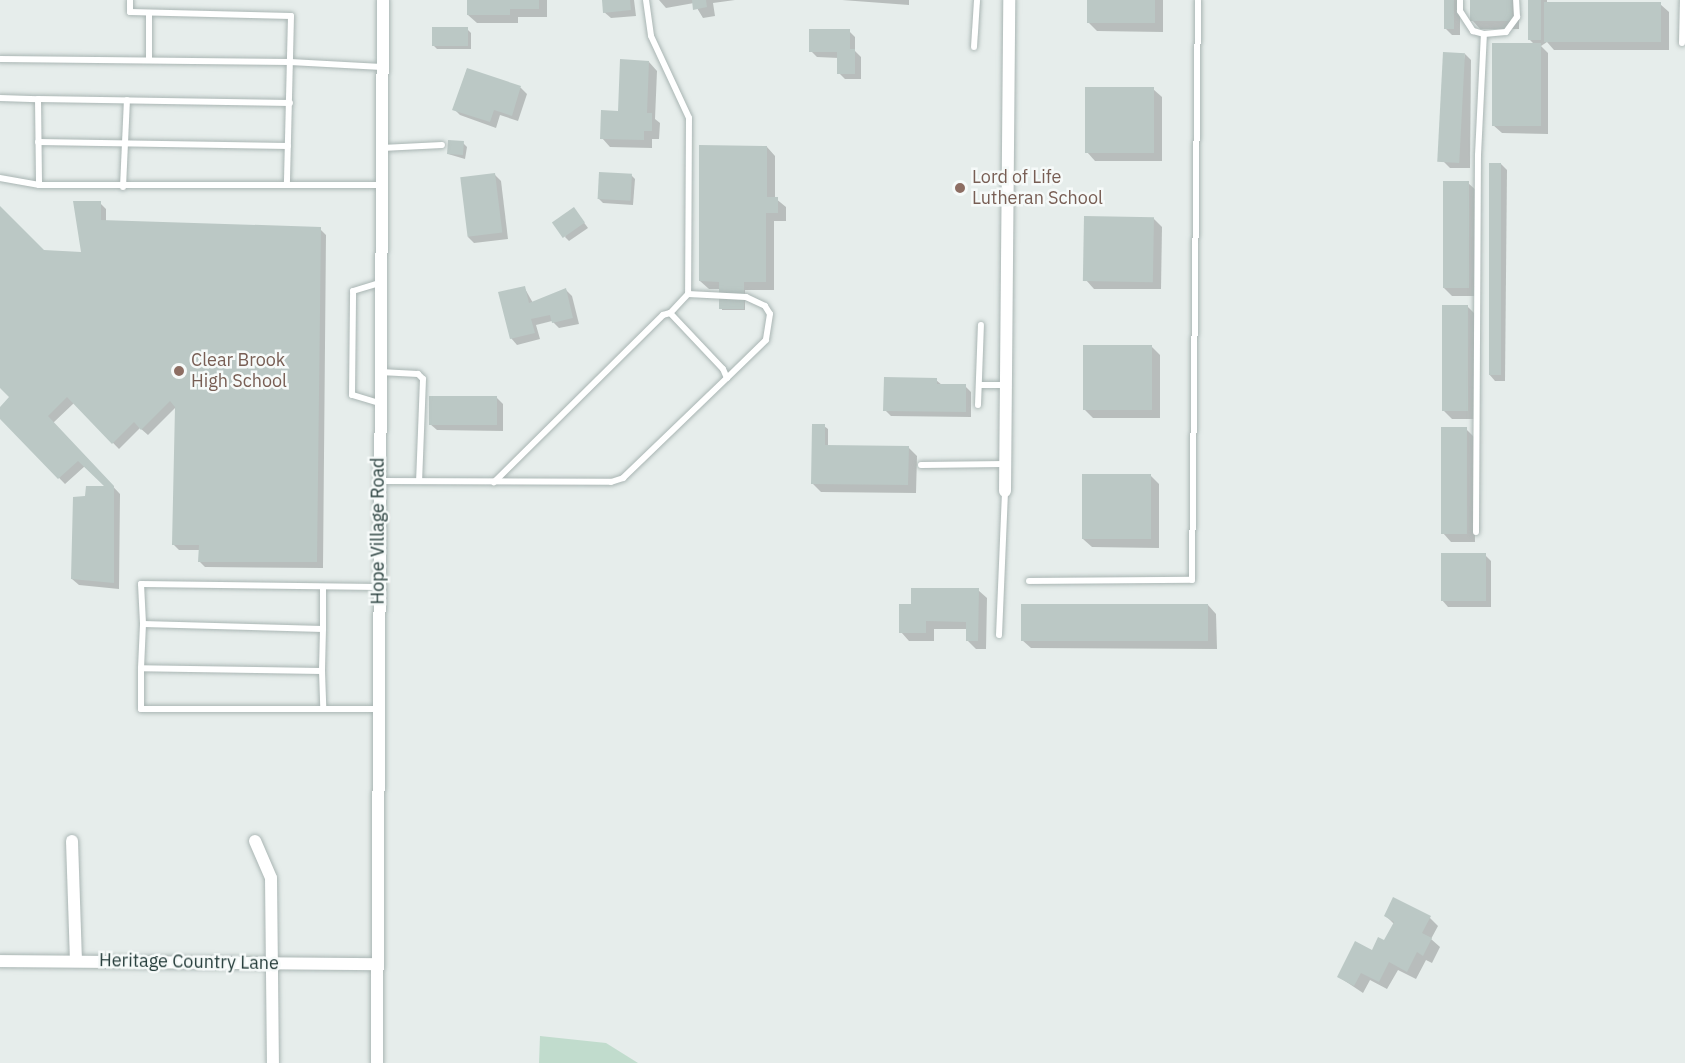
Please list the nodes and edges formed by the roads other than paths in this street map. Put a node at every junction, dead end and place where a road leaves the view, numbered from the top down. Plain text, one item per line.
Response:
1 (130, 0) edge
2 (383, 0) edge
3 (646, 0) edge
4 (977, 0) edge
5 (1009, 0) edge
6 (1198, 0) edge
7 (1460, 0) edge
8 (1516, 0) edge
9 (1683, 0) edge
10 (149, 13) junction
11 (1484, 34) junction
12 (1682, 43) dead end
13 (974, 47) dead end
14 (0, 59) edge
15 (149, 60) junction
16 (290, 62) junction
17 (383, 67) junction
18 (0, 98) edge
19 (38, 99) junction
20 (127, 100) junction
21 (290, 103) junction
22 (38, 142) junction
23 (125, 144) junction
24 (441, 145) dead end
25 (288, 146) junction
26 (382, 148) junction
27 (0, 178) edge
28 (39, 185) junction
29 (287, 185) junction
30 (381, 185) junction
31 (123, 186) junction
32 (380, 283) junction
33 (688, 294) junction
34 (670, 313) junction
35 (981, 325) dead end
36 (380, 372) junction
37 (727, 378) junction
38 (979, 385) junction
39 (1006, 385) junction
40 (379, 403) junction
41 (978, 405) dead end
42 (1005, 464) junction
43 (921, 465) dead end
44 (379, 481) junction
45 (419, 481) junction
46 (494, 482) junction
47 (1005, 491) joint
48 (1476, 532) dead end
49 (1029, 581) dead end
50 (323, 587) junction
51 (378, 587) junction
52 (143, 624) junction
53 (323, 629) junction
54 (999, 635) dead end
55 (141, 668) junction
56 (322, 671) junction
57 (323, 709) junction
58 (378, 709) junction
59 (72, 841) dead end
60 (255, 841) dead end
61 (0, 961) edge
62 (76, 961) junction
63 (273, 963) junction
64 (378, 964) junction
65 (273, 1063) edge
66 (377, 1063) edge

1 - 10 lane
2 - 17 street, Hope Village Road
3 - 33 lane
4 - 13 lane
5 - 39 street
6 - 49 lane
7 - 11 lane
8 - 11 lane
9 - 12 lane
10 - 15 lane
10 - 16 lane
11 - 48 lane
14 - 15 lane
15 - 16 lane
16 - 17 lane
16 - 21 lane
17 - 26 street, Hope Village Road
18 - 19 lane
19 - 20 lane
19 - 22 lane
20 - 21 lane
20 - 23 lane
21 - 25 lane
22 - 23 lane
22 - 28 lane
23 - 25 lane
23 - 31 lane
24 - 26 lane
25 - 29 lane
26 - 30 street, Hope Village Road
27 - 28 lane
28 - 31 lane
29 - 30 lane
29 - 31 lane
30 - 32 street, Hope Village Road
32 - 36 street, Hope Village Road
32 - 40 lane
33 - 34 lane
33 - 37 lane
34 - 37 lane
34 - 46 lane
35 - 38 lane
36 - 40 street, Hope Village Road
36 - 45 lane
37 - 46 lane
38 - 39 lane
38 - 41 lane
39 - 42 street
40 - 44 street, Hope Village Road
42 - 43 lane
42 - 47 street
44 - 45 lane
44 - 51 street, Hope Village Road
45 - 46 lane
47 - 54 lane
50 - 51 lane
50 - 52 lane
50 - 53 lane
51 - 58 street, Hope Village Road
52 - 53 lane
52 - 55 lane
53 - 56 lane
55 - 56 lane
55 - 57 lane
56 - 57 lane
57 - 58 lane
58 - 64 street, Hope Village Road
59 - 62 street
60 - 63 street
61 - 62 street, Heritage Country Lane
62 - 63 street, Heritage Country Lane
63 - 64 street, Heritage Country Lane
63 - 65 street
64 - 66 street, Hope Village Road

